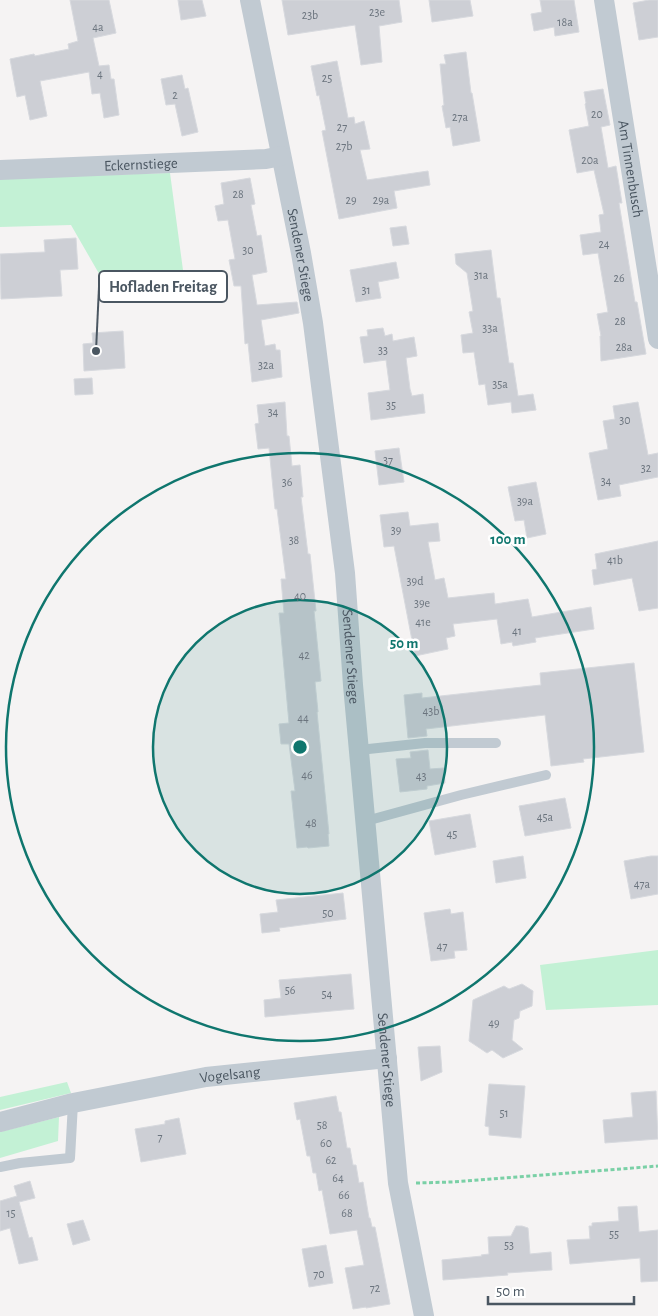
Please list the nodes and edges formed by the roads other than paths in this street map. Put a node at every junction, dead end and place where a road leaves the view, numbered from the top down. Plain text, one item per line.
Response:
1 (250, 0) edge
2 (604, 0) edge
3 (281, 156) junction
4 (0, 170) edge
5 (658, 339) edge
6 (496, 743) dead end
7 (359, 750) junction
8 (546, 775) dead end
9 (366, 821) junction
10 (387, 1058) junction
11 (74, 1103) junction
12 (0, 1122) edge
13 (0, 1167) edge
14 (424, 1316) edge

1 - 3 street, Sendener Stiege
2 - 5 street, Am Tinnenbusch
3 - 4 street, Eckernstiege
3 - 7 street, Sendener Stiege
6 - 7 lane
7 - 9 street, Sendener Stiege
8 - 9 lane
9 - 10 street, Sendener Stiege
10 - 11 street, Vogelsang
10 - 14 street, Sendener Stiege
11 - 12 street, Vogelsang
11 - 13 lane

